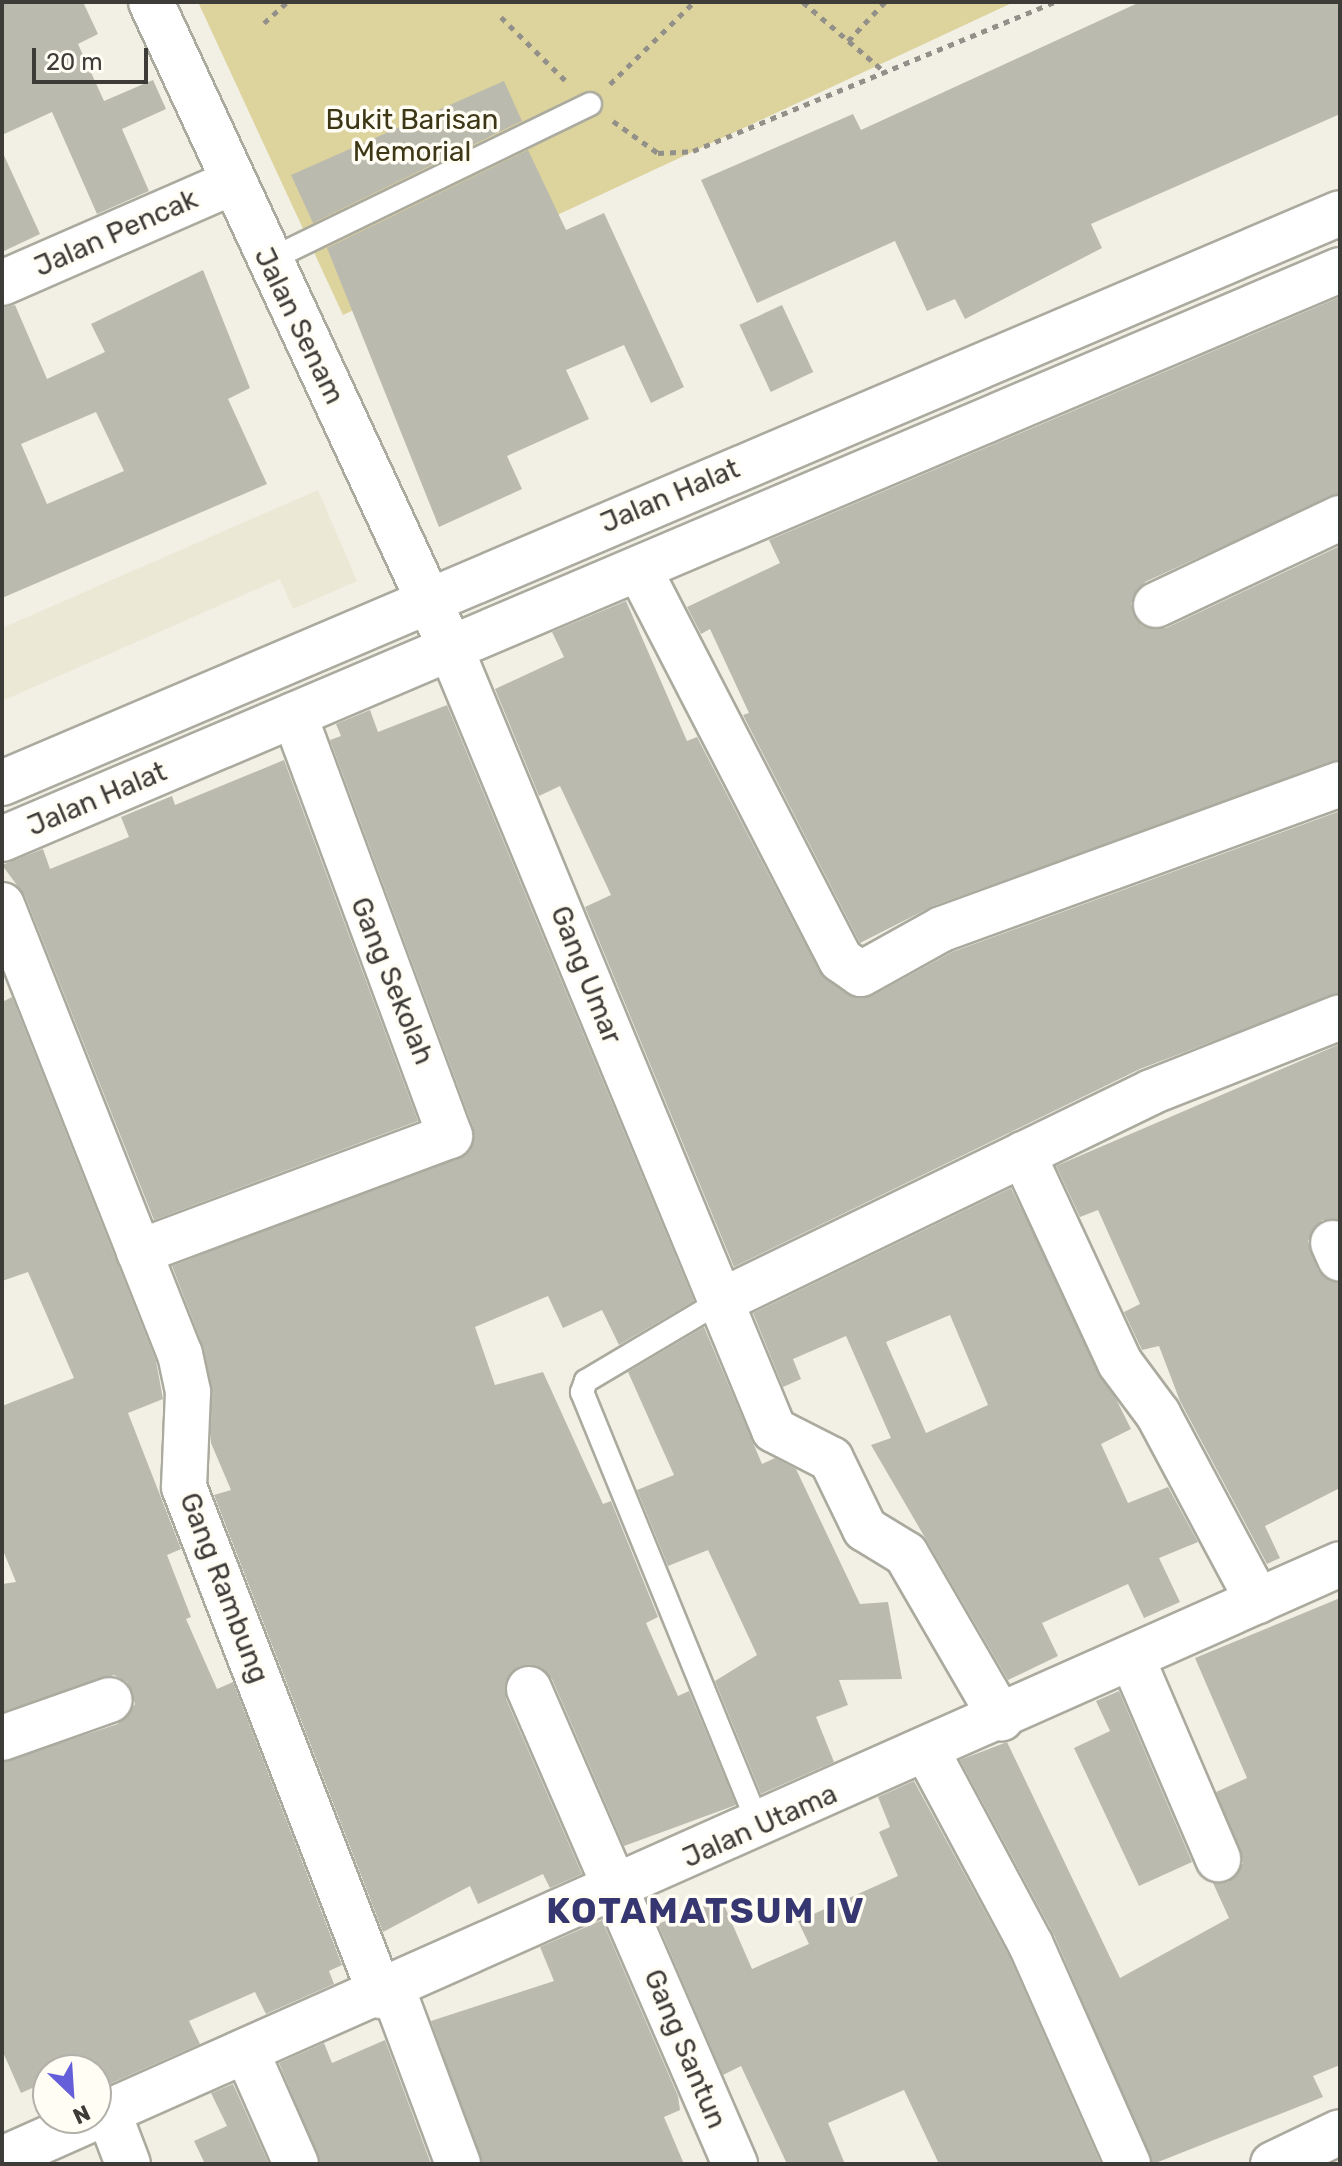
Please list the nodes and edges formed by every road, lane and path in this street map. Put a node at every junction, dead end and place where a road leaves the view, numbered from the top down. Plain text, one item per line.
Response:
1 (151, 2) edge
2 (287, 2) edge
3 (694, 2) edge
4 (803, 2) edge
5 (885, 2) edge
6 (1054, 2) edge
7 (501, 17) dead end
8 (264, 23) dead end
9 (848, 41) junction
10 (886, 73) junction
11 (590, 104) junction
12 (231, 183) junction
13 (1340, 213) edge
14 (267, 261) junction
15 (1340, 270) edge
16 (2, 283) edge
17 (1340, 518) edge
18 (639, 569) junction
19 (428, 599) junction
20 (1156, 605) dead end
21 (451, 649) junction
22 (294, 715) junction
23 (2, 783) edge
24 (1340, 784) edge
25 (2, 839) edge
26 (2, 905) edge
27 (1340, 1017) edge
28 (1023, 1154) junction
29 (139, 1252) junction
30 (719, 1302) junction
31 (1340, 1564) edge
32 (1258, 1601) junction
33 (1132, 1658) junction
34 (529, 1689) dead end
35 (110, 1700) dead end
36 (1001, 1718) junction
37 (2, 1738) edge
38 (927, 1751) junction
39 (759, 1826) junction
40 (1218, 1859) dead end
41 (617, 1890) junction
42 (387, 1993) junction
43 (248, 2055) junction
44 (112, 2113) edge
45 (112, 2122) edge
46 (1340, 2132) edge
47 (57, 2134) edge
48 (3, 2155) edge
49 (128, 2164) edge
50 (296, 2164) edge
51 (458, 2164) edge
52 (735, 2164) edge
53 (1128, 2164) edge
54 (1273, 2164) edge

1 - 12 street, Jalan Senam
2 - 8 path
3 - 11 path
4 - 9 path
5 - 9 path
6 - 10 path
7 - 11 path
9 - 10 path
10 - 11 path
11 - 14 lane
12 - 14 street, Jalan Senam
12 - 16 street, Jalan Pencak
13 - 19 street, Jalan Halat
14 - 19 street, Jalan Senam
15 - 18 street, Jalan Halat
17 - 20 street
18 - 21 street, Jalan Halat
18 - 24 street
19 - 21 street, Jalan Senam
19 - 23 street, Jalan Halat
21 - 22 street, Jalan Halat
21 - 30 street, Gang Umar
22 - 25 street, Jalan Halat
22 - 29 street, Gang Sekolah
26 - 29 street, Gang Rambung
27 - 28 street
28 - 30 street
28 - 32 street
29 - 42 street, Gang Rambung
30 - 36 street, Gang Umar
30 - 39 lane
31 - 32 street, Jalan Utama
32 - 33 street, Jalan Utama
33 - 36 street, Jalan Utama
33 - 40 street
34 - 41 street, Gang Santun
35 - 37 street
36 - 38 street, Jalan Utama
38 - 39 street, Jalan Utama
38 - 53 street
39 - 41 street, Jalan Utama
41 - 42 street, Jalan Utama
41 - 52 street, Gang Santun
42 - 43 street, Jalan Utama
42 - 51 street, Gang Rambung
43 - 44 street, Jalan Utama
43 - 50 street
45 - 49 street
46 - 54 street
47 - 48 street, Jalan Utama

